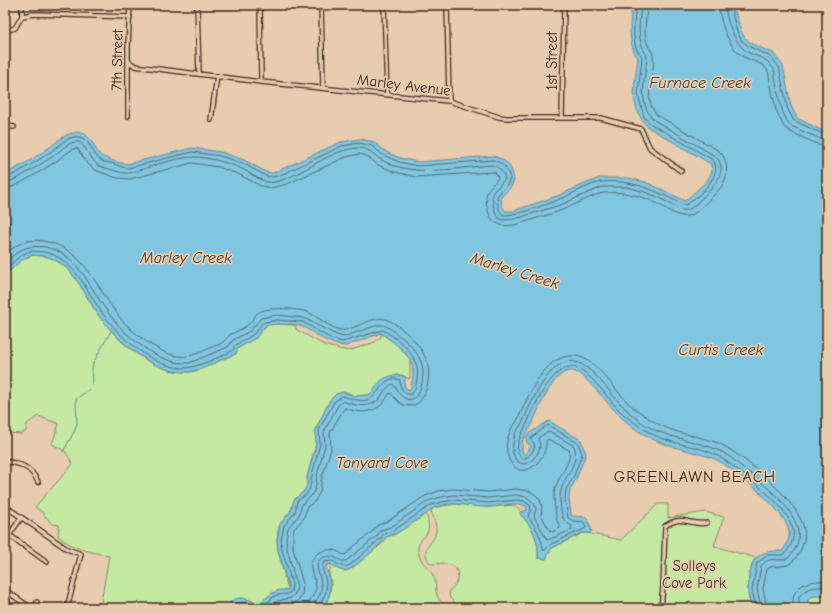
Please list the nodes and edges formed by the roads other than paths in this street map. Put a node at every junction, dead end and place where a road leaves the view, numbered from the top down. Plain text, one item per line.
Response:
1 (22, 5) edge
2 (130, 5) edge
3 (197, 5) edge
4 (260, 5) edge
5 (322, 5) edge
6 (384, 5) edge
7 (447, 5) edge
8 (564, 5) edge
9 (22, 16) junction
10 (130, 16) junction
11 (5, 31) edge
12 (128, 61) junction
13 (198, 74) junction
14 (217, 76) junction
15 (261, 82) junction
16 (323, 88) junction
17 (387, 94) junction
18 (449, 101) junction
19 (128, 116) dead end
20 (562, 118) junction
21 (211, 120) dead end
22 (5, 126) edge
23 (14, 127) dead end
24 (681, 171) dead end
25 (5, 462) edge
26 (38, 482) dead end
27 (5, 506) edge
28 (21, 518) junction
29 (707, 524) dead end
30 (9, 535) junction
31 (5, 541) edge
32 (47, 562) dead end
33 (5, 590) edge
34 (37, 602) dead end
35 (31, 608) edge
36 (35, 608) edge
37 (67, 608) edge
38 (661, 608) edge

1 - 9 street
2 - 10 street, 7th Street
3 - 13 street
4 - 15 street
5 - 16 street
6 - 17 street
7 - 18 street
8 - 20 street, 1st Street
9 - 10 street
9 - 11 street
10 - 12 street, 7th Street
12 - 13 street, Marley Avenue
12 - 19 street, 7th Street
13 - 14 street, Marley Avenue
14 - 15 street, Marley Avenue
14 - 21 street
15 - 16 street, Marley Avenue
16 - 17 street, Marley Avenue
17 - 18 street, Marley Avenue
18 - 20 street, Marley Avenue
20 - 24 street, Marley Avenue
22 - 23 street
25 - 26 street
27 - 28 street
28 - 30 street
28 - 37 street
29 - 38 street
30 - 31 street
30 - 32 street
33 - 35 street
34 - 36 street

